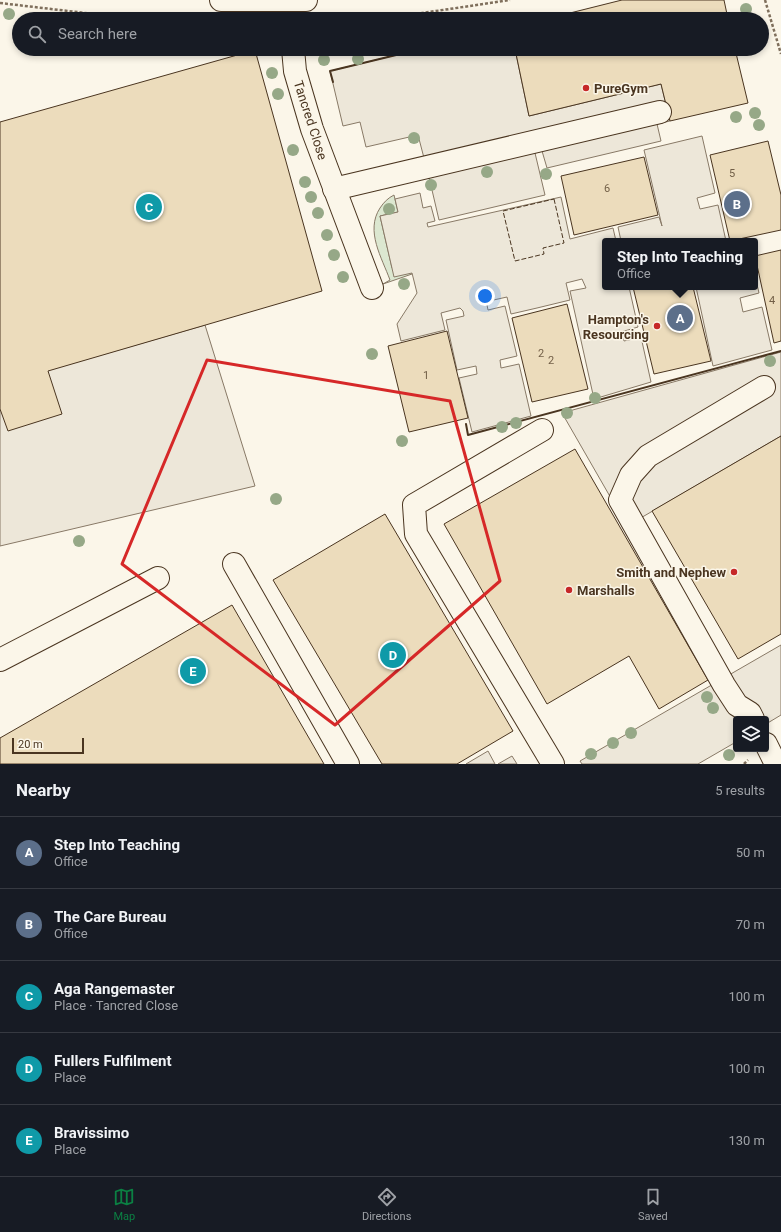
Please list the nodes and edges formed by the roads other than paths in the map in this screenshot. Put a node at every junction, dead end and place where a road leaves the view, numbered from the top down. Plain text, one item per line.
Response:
1 (221, 0) edge
2 (295, 7) edge
3 (294, 56) edge
4 (660, 112) dead end
5 (334, 189) junction
6 (372, 288) dead end
7 (764, 387) dead end
8 (542, 430) dead end
9 (234, 564) dead end
10 (158, 578) dead end
11 (0, 660) edge
12 (752, 716) edge
13 (769, 750) edge
14 (348, 764) edge
15 (553, 764) edge
16 (776, 764) edge

1 - 2 street
3 - 5 street, Tancred Close
4 - 5 street
5 - 6 street, Tancred Close
7 - 12 street
8 - 15 street
9 - 14 street
10 - 11 street
13 - 16 street

